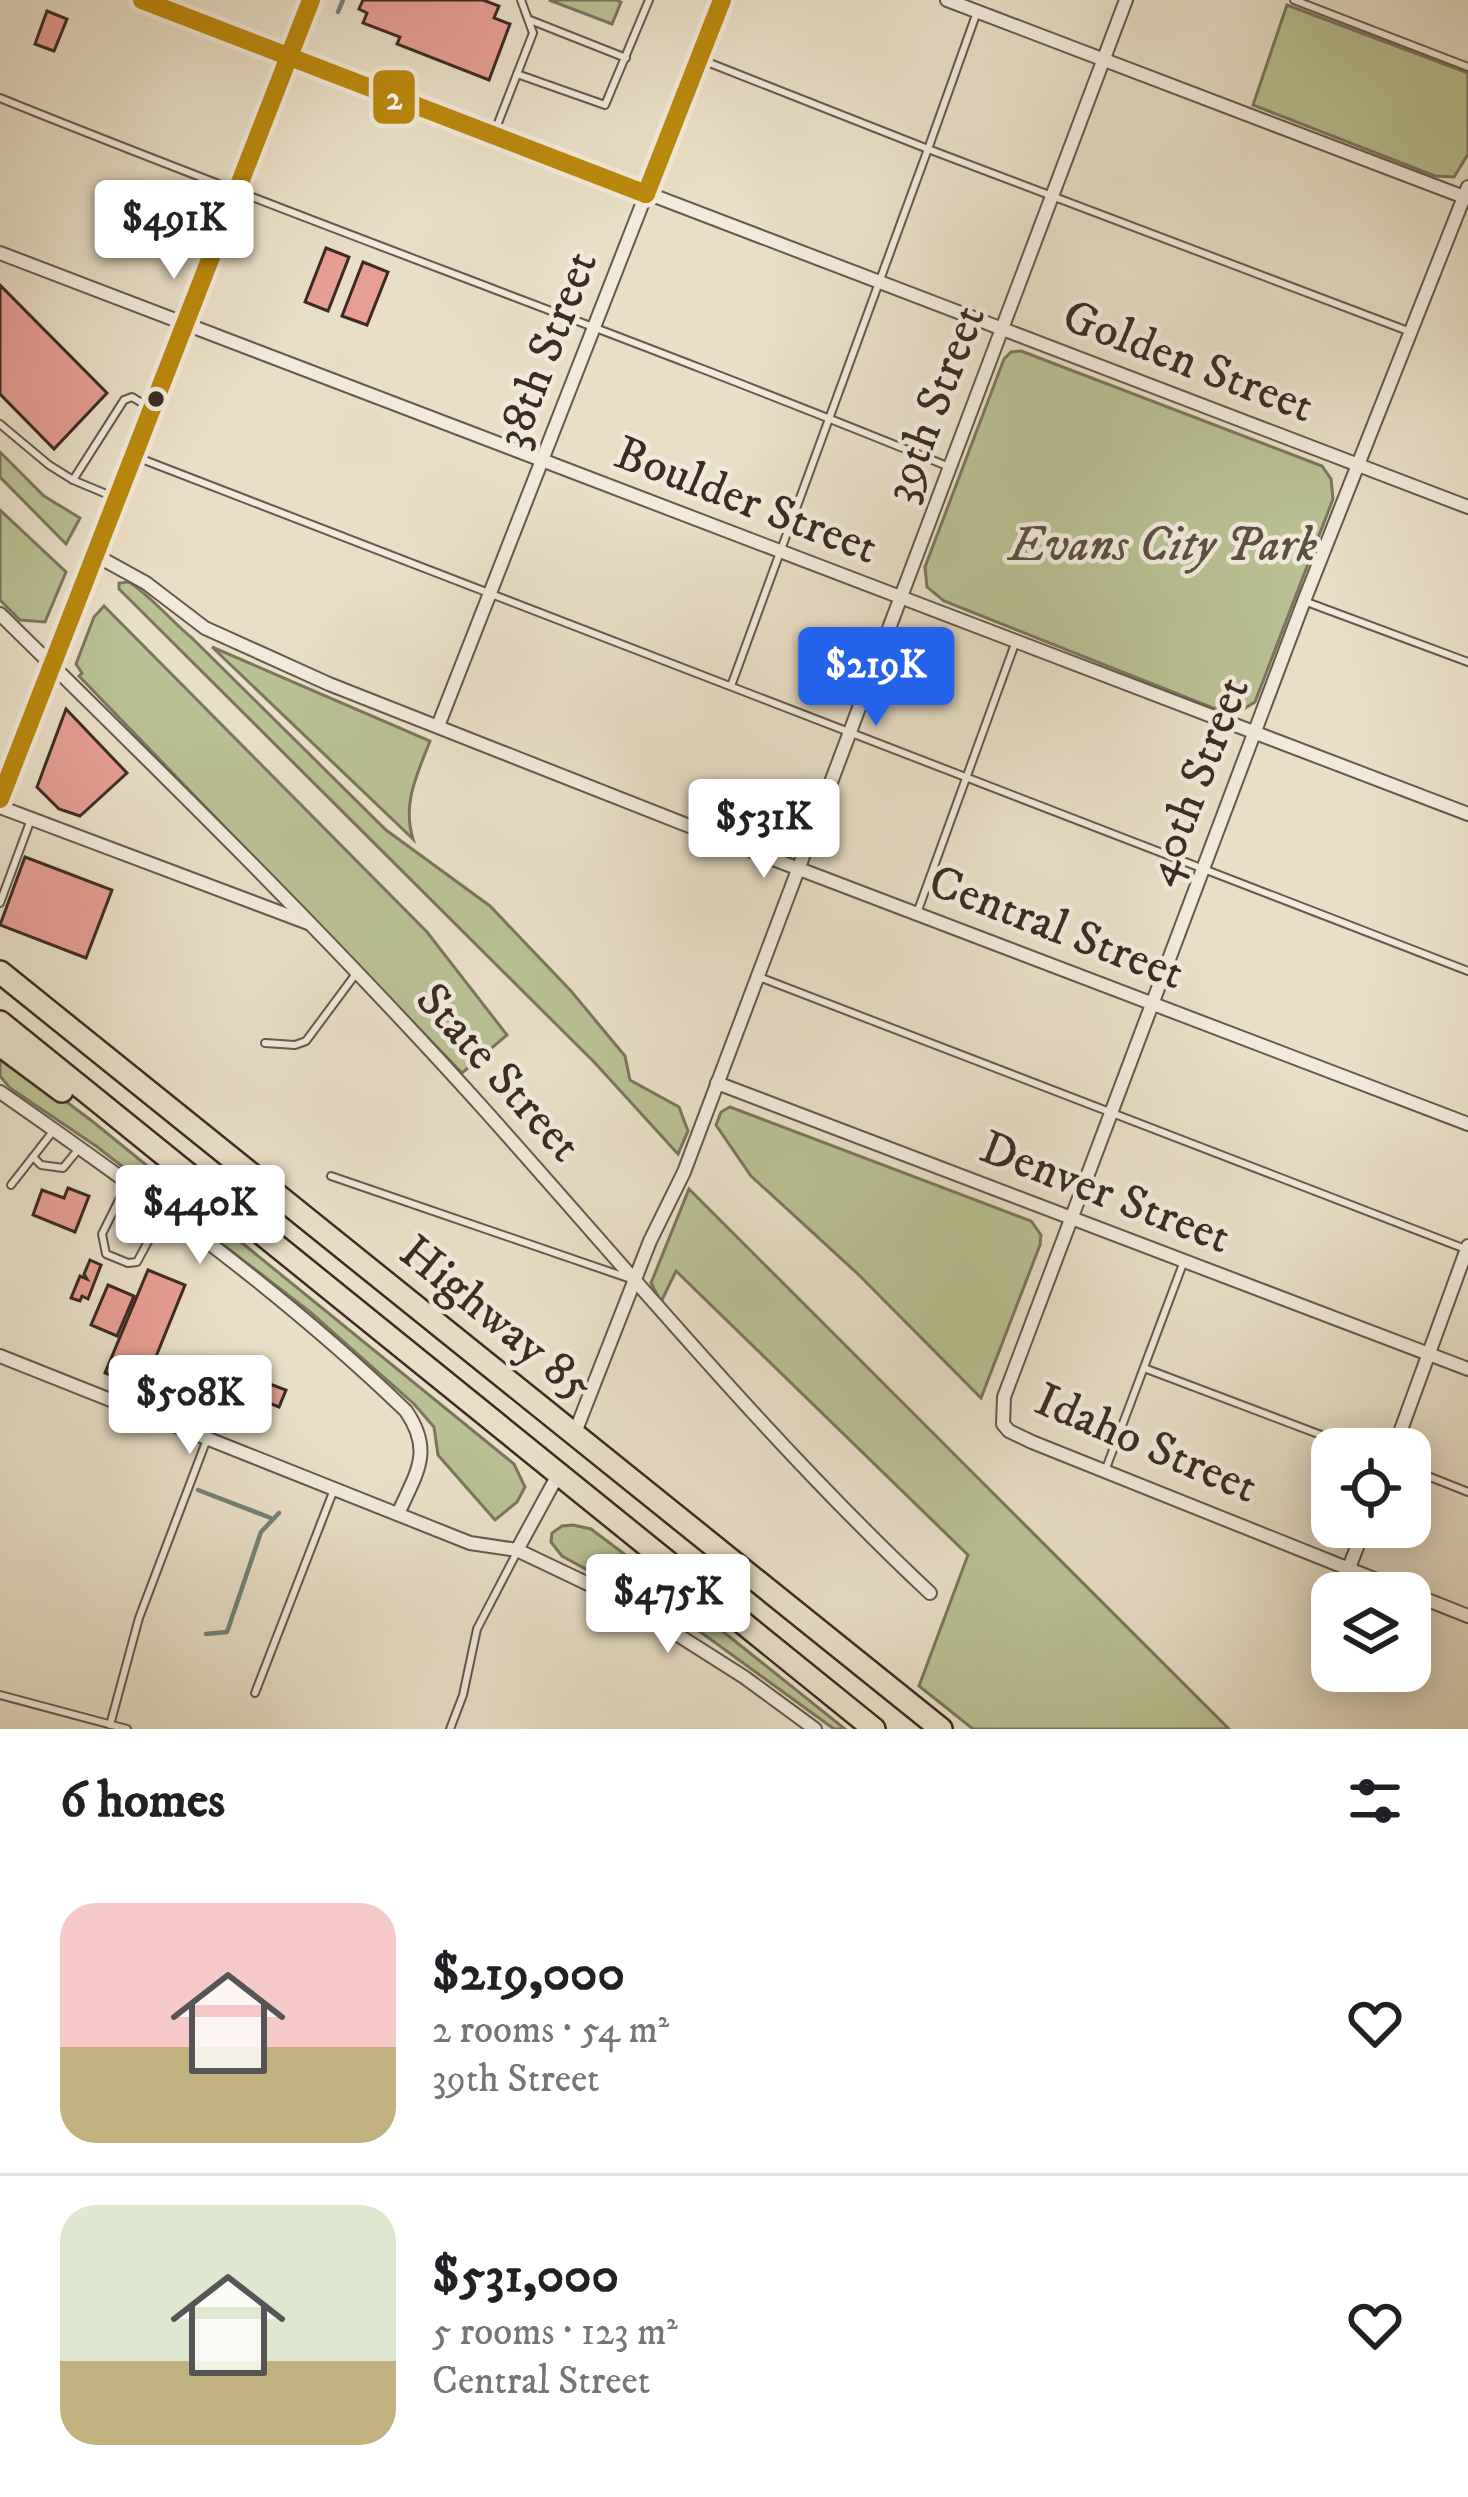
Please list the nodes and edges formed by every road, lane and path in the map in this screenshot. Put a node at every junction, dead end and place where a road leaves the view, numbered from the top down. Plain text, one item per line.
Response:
1 (142, 0) edge
2 (310, 0) edge
3 (521, 0) edge
4 (649, 0) edge
5 (722, 0) edge
6 (946, 0) edge
7 (1126, 0) edge
8 (1294, 0) edge
9 (977, 12) junction
10 (530, 20) junction
11 (289, 57) junction
12 (626, 58) junction
13 (699, 58) junction
14 (1103, 60) junction
15 (1468, 67) edge
16 (518, 74) junction
17 (0, 98) edge
18 (494, 136) junction
19 (928, 149) junction
20 (1466, 192) edge
21 (237, 194) junction
22 (646, 194) junction
23 (1053, 195) junction
24 (0, 253) edge
25 (879, 283) junction
26 (186, 325) junction
27 (595, 326) junction
28 (1002, 328) junction
29 (1412, 332) junction
30 (154, 410) junction
31 (830, 418) junction
32 (0, 424) edge
33 (136, 457) junction
34 (542, 462) junction
35 (1358, 465) junction
36 (950, 467) junction
37 (73, 480) junction
38 (119, 500) junction
39 (1468, 507) edge
40 (781, 553) junction
41 (97, 556) junction
42 (492, 593) junction
43 (901, 598) junction
44 (1304, 601) junction
45 (0, 614) edge
46 (1016, 641) junction
47 (1468, 662) edge
48 (53, 668) junction
49 (730, 687) junction
50 (438, 726) junction
51 (1254, 731) junction
52 (849, 734) junction
53 (964, 779) junction
54 (0, 803) edge
55 (1468, 814) edge
56 (31, 819) junction
57 (797, 868) junction
58 (1202, 871) junction
59 (0, 903) edge
60 (917, 913) junction
61 (311, 924) junction
62 (1468, 971) edge
63 (0, 972) edge
64 (356, 972) junction
65 (755, 976) junction
66 (1151, 1003) junction
67 (0, 1022) edge
68 (265, 1043) dead end
69 (0, 1045) edge
70 (717, 1083) junction
71 (0, 1092) edge
72 (103, 1107) junction
73 (1110, 1111) junction
74 (1468, 1124) edge
75 (53, 1130) junction
76 (79, 1149) junction
77 (33, 1157) junction
78 (331, 1176) dead end
79 (128, 1182) junction
80 (11, 1185) dead end
81 (165, 1210) junction
82 (1070, 1217) junction
83 (1468, 1248) edge
84 (1184, 1262) junction
85 (634, 1281) junction
86 (1428, 1354) junction
87 (0, 1356) edge
88 (1144, 1368) junction
89 (1468, 1369) edge
90 (1003, 1404) joint
91 (1402, 1428) edge
92 (1311, 1431) edge
93 (574, 1436) junction
94 (207, 1438) junction
95 (1105, 1471) junction
96 (559, 1473) junction
97 (1431, 1477) edge
98 (334, 1489) junction
99 (1468, 1492) edge
100 (398, 1514) junction
101 (1357, 1548) edge
102 (518, 1550) junction
103 (1348, 1570) junction
104 (1353, 1572) edge
105 (930, 1593) dead end
106 (1431, 1602) edge
107 (1468, 1616) edge
108 (255, 1693) dead end
109 (0, 1695) edge
110 (110, 1725) junction
111 (127, 1729) edge
112 (450, 1729) edge
113 (815, 1729) edge
114 (874, 1729) edge
115 (941, 1729) edge

1 - 11 street, Golden Street
2 - 11 main road
3 - 10 lane
4 - 12 lane
5 - 13 street, 38th Street
6 - 9 street
7 - 14 street, 39th Street
8 - 15 lane
9 - 14 street
9 - 19 lane
10 - 12 lane
10 - 16 lane
11 - 18 street, Golden Street
11 - 21 main road
12 - 16 lane
13 - 19 lane
13 - 22 street, 38th Street
14 - 20 street
14 - 23 street, 39th Street
16 - 18 lane
17 - 21 lane
18 - 22 street, Golden Street
19 - 23 lane
19 - 25 lane
20 - 29 street, 40th Street
21 - 26 main road
21 - 27 lane
22 - 25 street, Golden Street
22 - 27 street, 38th Street
23 - 28 street, 39th Street
23 - 29 lane
24 - 26 street, Boulder Street
25 - 28 street, Golden Street
25 - 31 lane
26 - 30 main road
26 - 34 street, Boulder Street
27 - 31 lane
27 - 34 street, 38th Street
28 - 35 street, Golden Street
28 - 36 street, 39th Street
29 - 35 street, 40th Street
30 - 33 main road
30 - 37 lane
31 - 36 lane
31 - 40 lane
32 - 37 lane
33 - 38 main road
33 - 42 lane
34 - 40 street, Boulder Street
34 - 42 street, 38th Street
35 - 39 street, Golden Street
35 - 44 street, 40th Street
36 - 43 street, 39th Street
37 - 38 lane
38 - 41 main road
40 - 43 street, Boulder Street
40 - 49 lane
41 - 48 main road
41 - 50 street, Central Street
42 - 49 lane
42 - 50 street, 38th Street
43 - 46 street, Boulder Street
43 - 52 street, 39th Street
44 - 47 lane
44 - 51 street, 40th Street
45 - 48 street, State Street
46 - 51 street, Boulder Street
46 - 53 lane
48 - 54 main road
48 - 61 street, State Street
49 - 52 lane
50 - 57 street, Central Street
51 - 55 street, Boulder Street
51 - 58 street, 40th Street
52 - 53 lane
52 - 57 street, 39th Street
53 - 58 lane
53 - 60 lane
54 - 56 street
56 - 59 lane
56 - 61 street
57 - 60 street, Central Street
57 - 65 street, 39th Street
58 - 62 lane
58 - 66 street, 40th Street
60 - 66 street, Central Street
61 - 64 street, State Street
63 - 93 highway, Highway 85
64 - 68 lane
64 - 85 street, State Street
65 - 70 street, 39th Street
65 - 73 lane
66 - 73 street, 40th Street
66 - 74 street, Central Street
67 - 72 highway, Highway 85
69 - 72 highway
70 - 82 street, Denver Street
70 - 85 street, 39th Street
71 - 75 street
72 - 96 highway, Highway 85
73 - 82 street, 40th Street
73 - 83 lane
75 - 76 street
75 - 77 lane
76 - 77 lane
76 - 79 street
77 - 80 lane
78 - 85 lane
79 - 81 street
79 - 81 lane
81 - 100 street
82 - 84 street, Denver Street
82 - 90 street, 40th Street
83 - 86 street
84 - 86 street, Denver Street
84 - 88 lane
85 - 93 street, 39th Street
85 - 105 street, State Street
86 - 89 street, Denver Street
86 - 91 street
87 - 94 street
88 - 92 lane
88 - 95 lane
90 - 95 street, Idaho Street
93 - 115 highway, Highway 85
94 - 98 street
94 - 110 lane
95 - 103 street, Idaho Street
96 - 102 street
96 - 114 highway, Highway 85
97 - 99 lane
98 - 100 street
98 - 108 lane
100 - 102 street
101 - 103 street
102 - 112 lane
102 - 113 street
103 - 104 street, Idaho Street
106 - 107 street, Idaho Street
109 - 110 lane
110 - 111 lane

